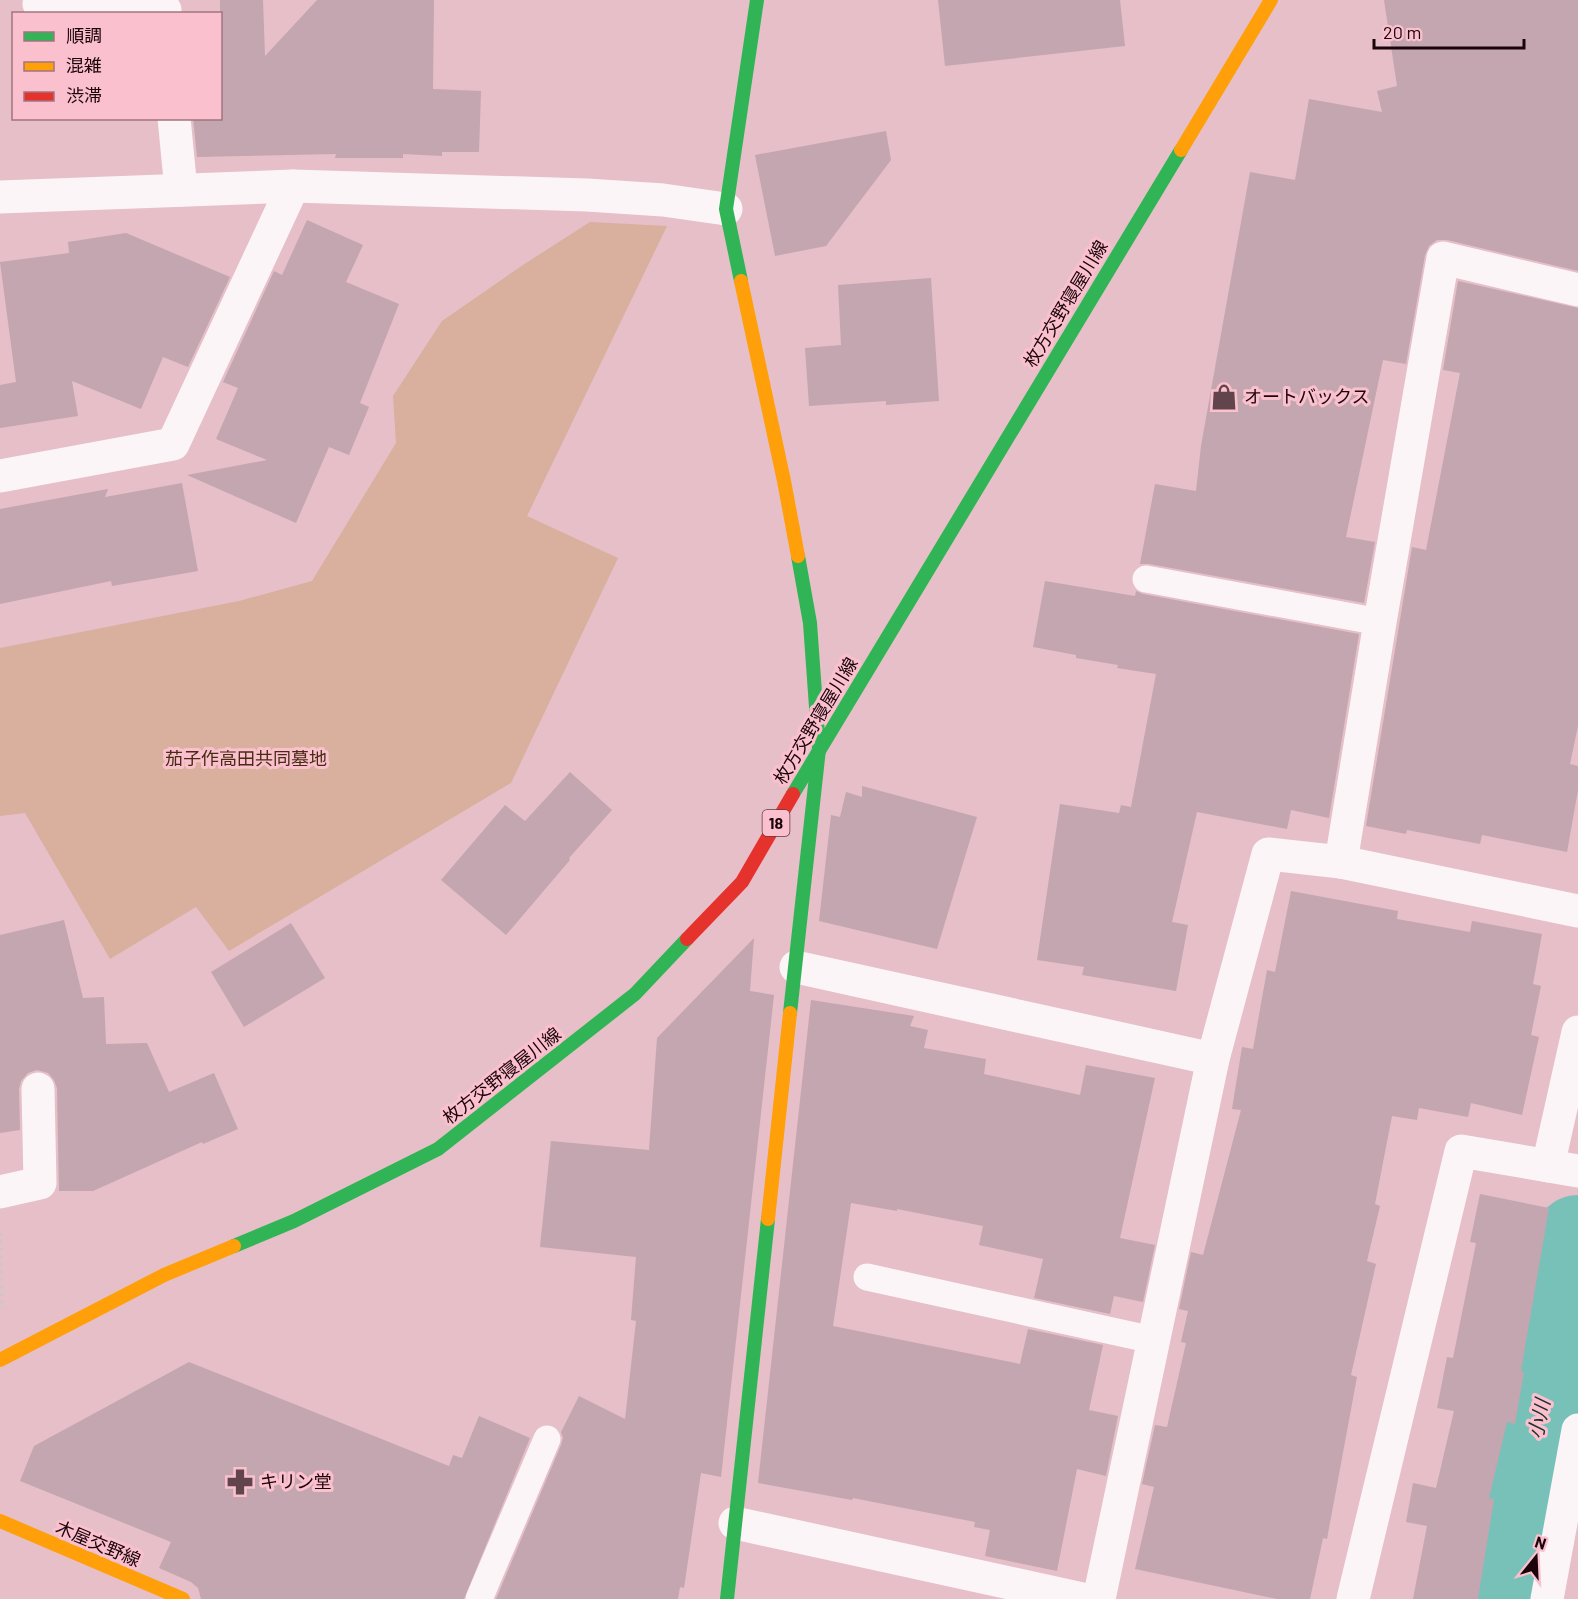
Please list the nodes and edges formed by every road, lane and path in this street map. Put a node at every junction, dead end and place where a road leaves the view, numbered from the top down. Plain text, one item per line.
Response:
1 (757, 0) edge
2 (1271, 0) edge
3 (39, 4) dead end
4 (165, 12) edge
5 (174, 120) edge
6 (293, 186) junction
7 (181, 190) junction
8 (0, 197) edge
9 (726, 210) junction
10 (1578, 290) edge
11 (0, 476) edge
12 (1146, 579) dead end
13 (1380, 622) junction
14 (819, 749) junction
15 (1341, 862) junction
16 (1578, 911) edge
17 (796, 967) junction
18 (1578, 1032) edge
19 (1212, 1059) junction
20 (38, 1089) dead end
21 (1563, 1168) edge
22 (0, 1192) edge
23 (0, 1233) edge
24 (867, 1277) dead end
25 (1153, 1340) junction
26 (2, 1359) edge
27 (1578, 1430) edge
28 (547, 1439) dead end
29 (0, 1521) edge
30 (735, 1523) junction
31 (183, 1599) edge
32 (479, 1599) edge
33 (727, 1599) edge
34 (1083, 1599) edge
35 (1099, 1599) edge
36 (1353, 1599) edge
37 (1547, 1599) edge

1 - 9 main road
2 - 14 main road, 枚方交野寝屋川線 / 18
3 - 4 street
5 - 7 street
6 - 7 street
6 - 9 street
6 - 11 street
7 - 8 street
9 - 14 main road
10 - 13 street
12 - 13 lane
13 - 15 street
14 - 17 main road
14 - 26 main road, 枚方交野寝屋川線 / 18
15 - 16 street
15 - 19 street
17 - 19 street
17 - 30 main road
18 - 21 street
19 - 25 street
20 - 22 street
21 - 36 street
23 - 26 path
24 - 25 lane
25 - 35 street
27 - 37 street
28 - 32 lane
29 - 31 main road, 木屋交野線
30 - 33 main road
30 - 34 street

